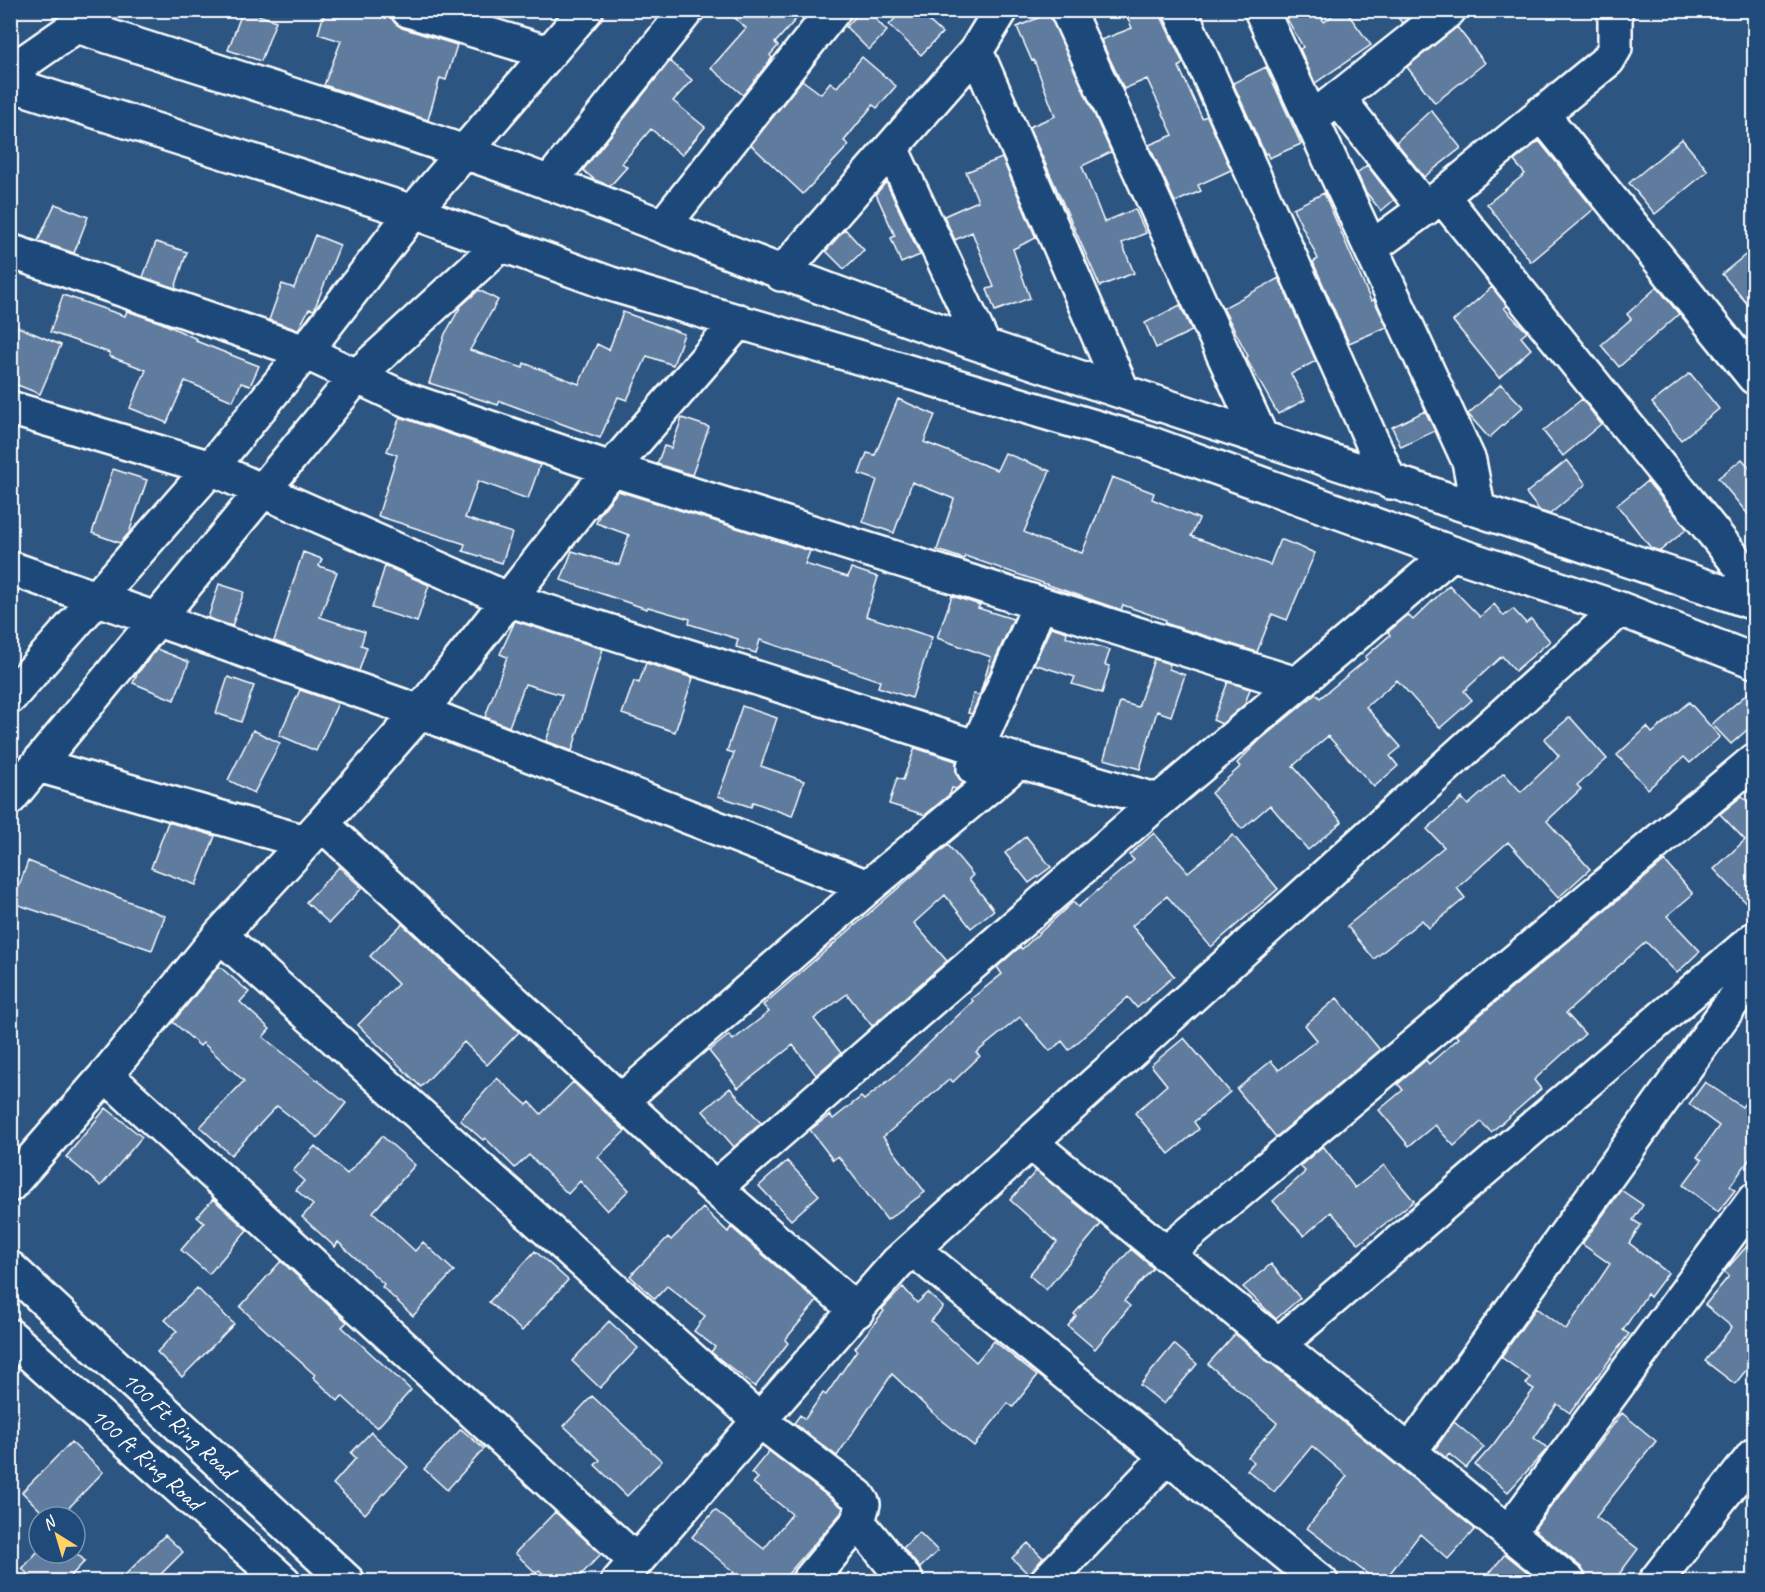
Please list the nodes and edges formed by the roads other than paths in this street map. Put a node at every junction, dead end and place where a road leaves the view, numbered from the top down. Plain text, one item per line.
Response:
1 (408, 10) edge
2 (586, 10) edge
3 (687, 10) edge
4 (834, 10) edge
5 (1001, 10) edge
6 (1067, 10) edge
7 (1180, 10) edge
8 (1261, 10) edge
9 (1449, 10) edge
10 (1615, 10) edge
11 (88, 18) edge
12 (976, 51) junction
13 (549, 53) junction
14 (10, 72) edge
15 (10, 84) edge
16 (1338, 98) junction
17 (1541, 113) junction
18 (1312, 119) junction
19 (891, 148) junction
20 (473, 157) junction
21 (535, 178) junction
22 (1433, 203) junction
23 (423, 216) junction
24 (663, 226) junction
25 (502, 243) junction
26 (1371, 248) junction
27 (10, 251) edge
28 (781, 274) junction
29 (739, 321) junction
30 (984, 346) junction
31 (305, 352) junction
32 (357, 376) junction
33 (1755, 377) edge
34 (1122, 390) junction
35 (10, 408) edge
36 (1261, 437) junction
37 (211, 468) junction
38 (612, 469) junction
39 (1390, 482) junction
40 (261, 490) junction
41 (1478, 508) junction
42 (1452, 553) junction
43 (10, 568) edge
44 (1755, 583) edge
45 (98, 597) junction
46 (507, 599) junction
47 (1755, 603) edge
48 (1040, 604) junction
49 (1620, 609) junction
50 (158, 618) junction
51 (1755, 661) edge
52 (1296, 684) junction
53 (10, 698) edge
54 (420, 712) junction
55 (977, 748) junction
56 (1019, 761) junction
57 (1755, 761) edge
58 (38, 765) junction
59 (10, 798) edge
60 (1159, 801) junction
61 (968, 804) junction
62 (314, 833) junction
63 (868, 886) junction
64 (220, 935) junction
65 (1755, 939) edge
66 (1755, 972) edge
67 (106, 1075) junction
68 (622, 1100) junction
69 (1032, 1144) junction
70 (10, 1185) edge
71 (715, 1188) junction
72 (1755, 1200) edge
73 (914, 1250) junction
74 (1165, 1254) junction
75 (10, 1268) edge
76 (857, 1311) junction
77 (10, 1336) edge
78 (1278, 1346) junction
79 (759, 1420) junction
80 (1411, 1450) junction
81 (1755, 1455) edge
82 (1168, 1456) junction
83 (858, 1522) junction
84 (1508, 1533) junction
85 (627, 1571) edge
86 (284, 1581) edge
87 (348, 1581) edge
88 (808, 1581) edge
89 (907, 1581) edge
90 (1046, 1581) edge
91 (1322, 1581) edge
92 (1569, 1581) edge
93 (1655, 1581) edge

1 - 13 street
2 - 13 street
3 - 21 street
4 - 24 street
5 - 12 street
6 - 36 street
7 - 39 street
8 - 18 street
9 - 16 street
10 - 17 street
11 - 14 street
11 - 20 street
12 - 19 street
12 - 34 street
13 - 20 street
15 - 23 street
16 - 18 street
16 - 22 street
17 - 22 street
17 - 33 street
18 - 26 street
19 - 28 street
19 - 30 street
20 - 21 street
20 - 23 street
21 - 24 street
22 - 26 street
22 - 44 street
23 - 25 street
23 - 31 street
24 - 28 street
25 - 29 street
25 - 32 street
26 - 41 street
27 - 31 street
28 - 30 street
29 - 38 street
29 - 42 street
30 - 34 street
31 - 32 street
31 - 37 street
32 - 38 street
32 - 40 street
34 - 36 street
35 - 37 street
36 - 39 street
37 - 40 street
37 - 45 street
38 - 46 street
38 - 48 street
39 - 41 street
40 - 46 street
40 - 50 street
41 - 47 street
42 - 49 street
42 - 52 street
43 - 45 street
45 - 50 street
45 - 53 street
46 - 54 street
46 - 55 street
48 - 52 street
48 - 55 street
49 - 51 street
49 - 69 street
50 - 54 street
50 - 58 street
52 - 60 street
54 - 62 street
54 - 63 street
55 - 56 street
55 - 61 street
56 - 60 street
56 - 61 street
57 - 74 street
58 - 59 street
58 - 62 street
60 - 71 street
61 - 63 street
62 - 64 street
62 - 68 street
63 - 68 street
64 - 67 street
64 - 79 street
65 - 78 street
66 - 80 street
67 - 70 street
67 - 85 street
68 - 71 street
69 - 73 street
69 - 74 street
71 - 76 street
72 - 84 street
73 - 76 street
73 - 82 street
74 - 78 street
75 - 87 street, 100 Ft Ring Road
76 - 79 street
77 - 86 street, 100 ft Ring Road
78 - 80 street
79 - 83 street
79 - 85 street
80 - 84 street
81 - 93 street
82 - 90 street
82 - 91 street
83 - 88 street
83 - 89 street
84 - 92 street

